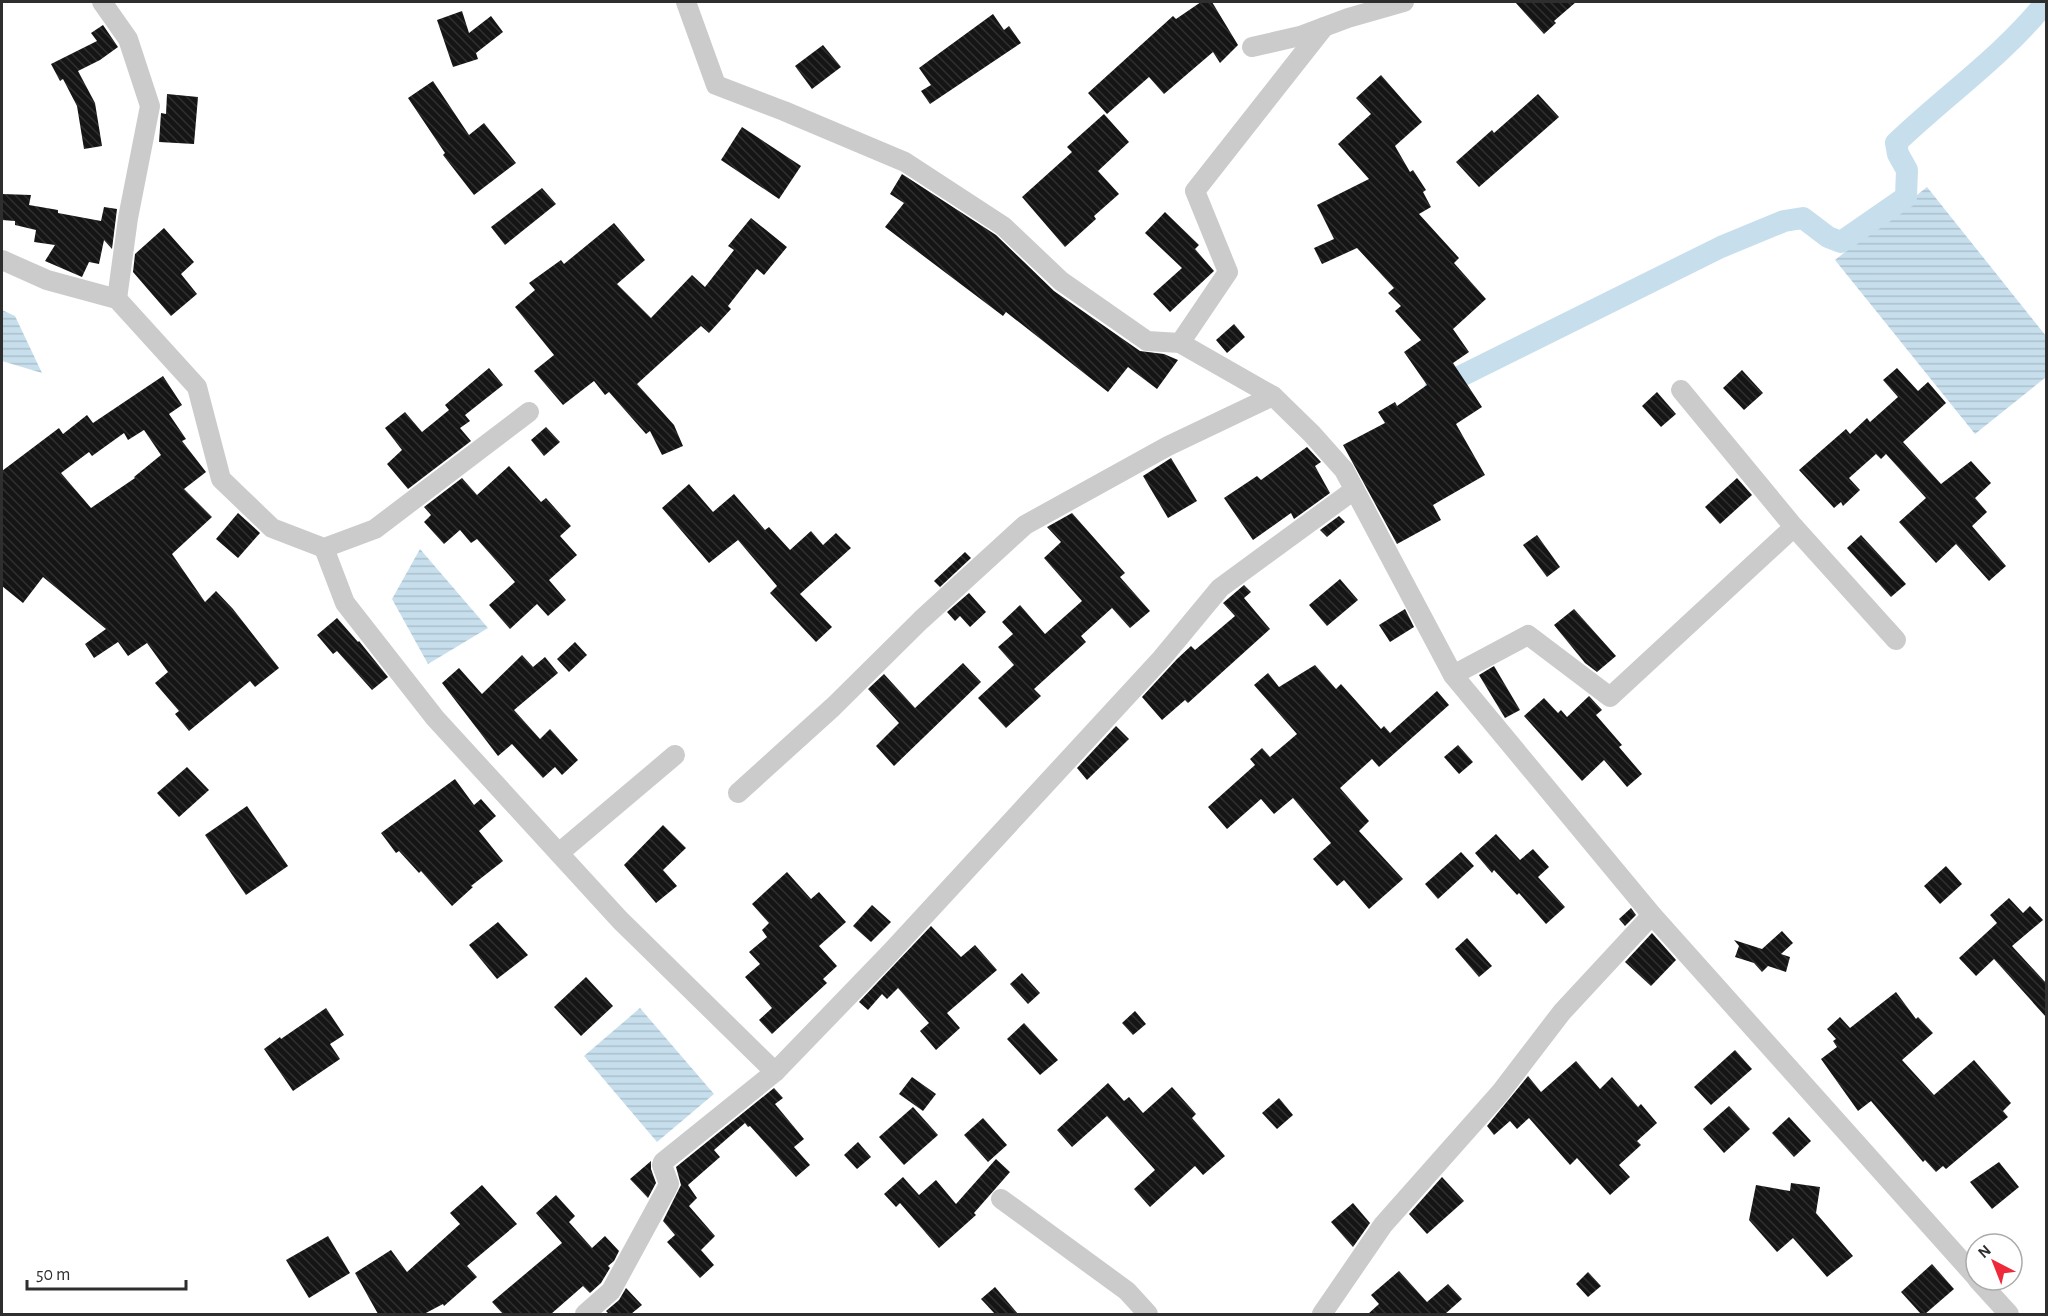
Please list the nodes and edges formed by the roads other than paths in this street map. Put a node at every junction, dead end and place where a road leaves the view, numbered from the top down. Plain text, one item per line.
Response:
1 (102, 2) edge
2 (686, 2) edge
3 (1404, 2) edge
4 (1324, 27) junction
5 (1252, 46) dead end
6 (2, 260) edge
7 (117, 299) junction
8 (1180, 343) junction
9 (1681, 390) dead end
10 (1273, 396) junction
11 (529, 412) dead end
12 (1354, 490) junction
13 (1794, 527) junction
14 (324, 548) junction
15 (1896, 640) dead end
16 (1453, 675) junction
17 (675, 755) dead end
18 (738, 792) dead end
19 (559, 853) junction
20 (1652, 915) junction
21 (775, 1072) junction
22 (1001, 1199) dead end
23 (1964, 1264) edge
24 (1989, 1292) edge
25 (585, 1314) edge
26 (1148, 1314) edge
27 (1322, 1314) edge
28 (2009, 1314) edge

1 - 7 street
2 - 8 street
3 - 4 street
4 - 5 street
4 - 8 street
6 - 7 street
7 - 14 street
8 - 10 street
9 - 13 street
10 - 12 street
10 - 18 street
11 - 14 street
12 - 16 street
12 - 21 street
13 - 15 street
13 - 16 street
14 - 19 street
16 - 20 street
17 - 19 street
19 - 21 street
20 - 23 street
20 - 27 street
21 - 25 street
22 - 26 street
24 - 28 street

